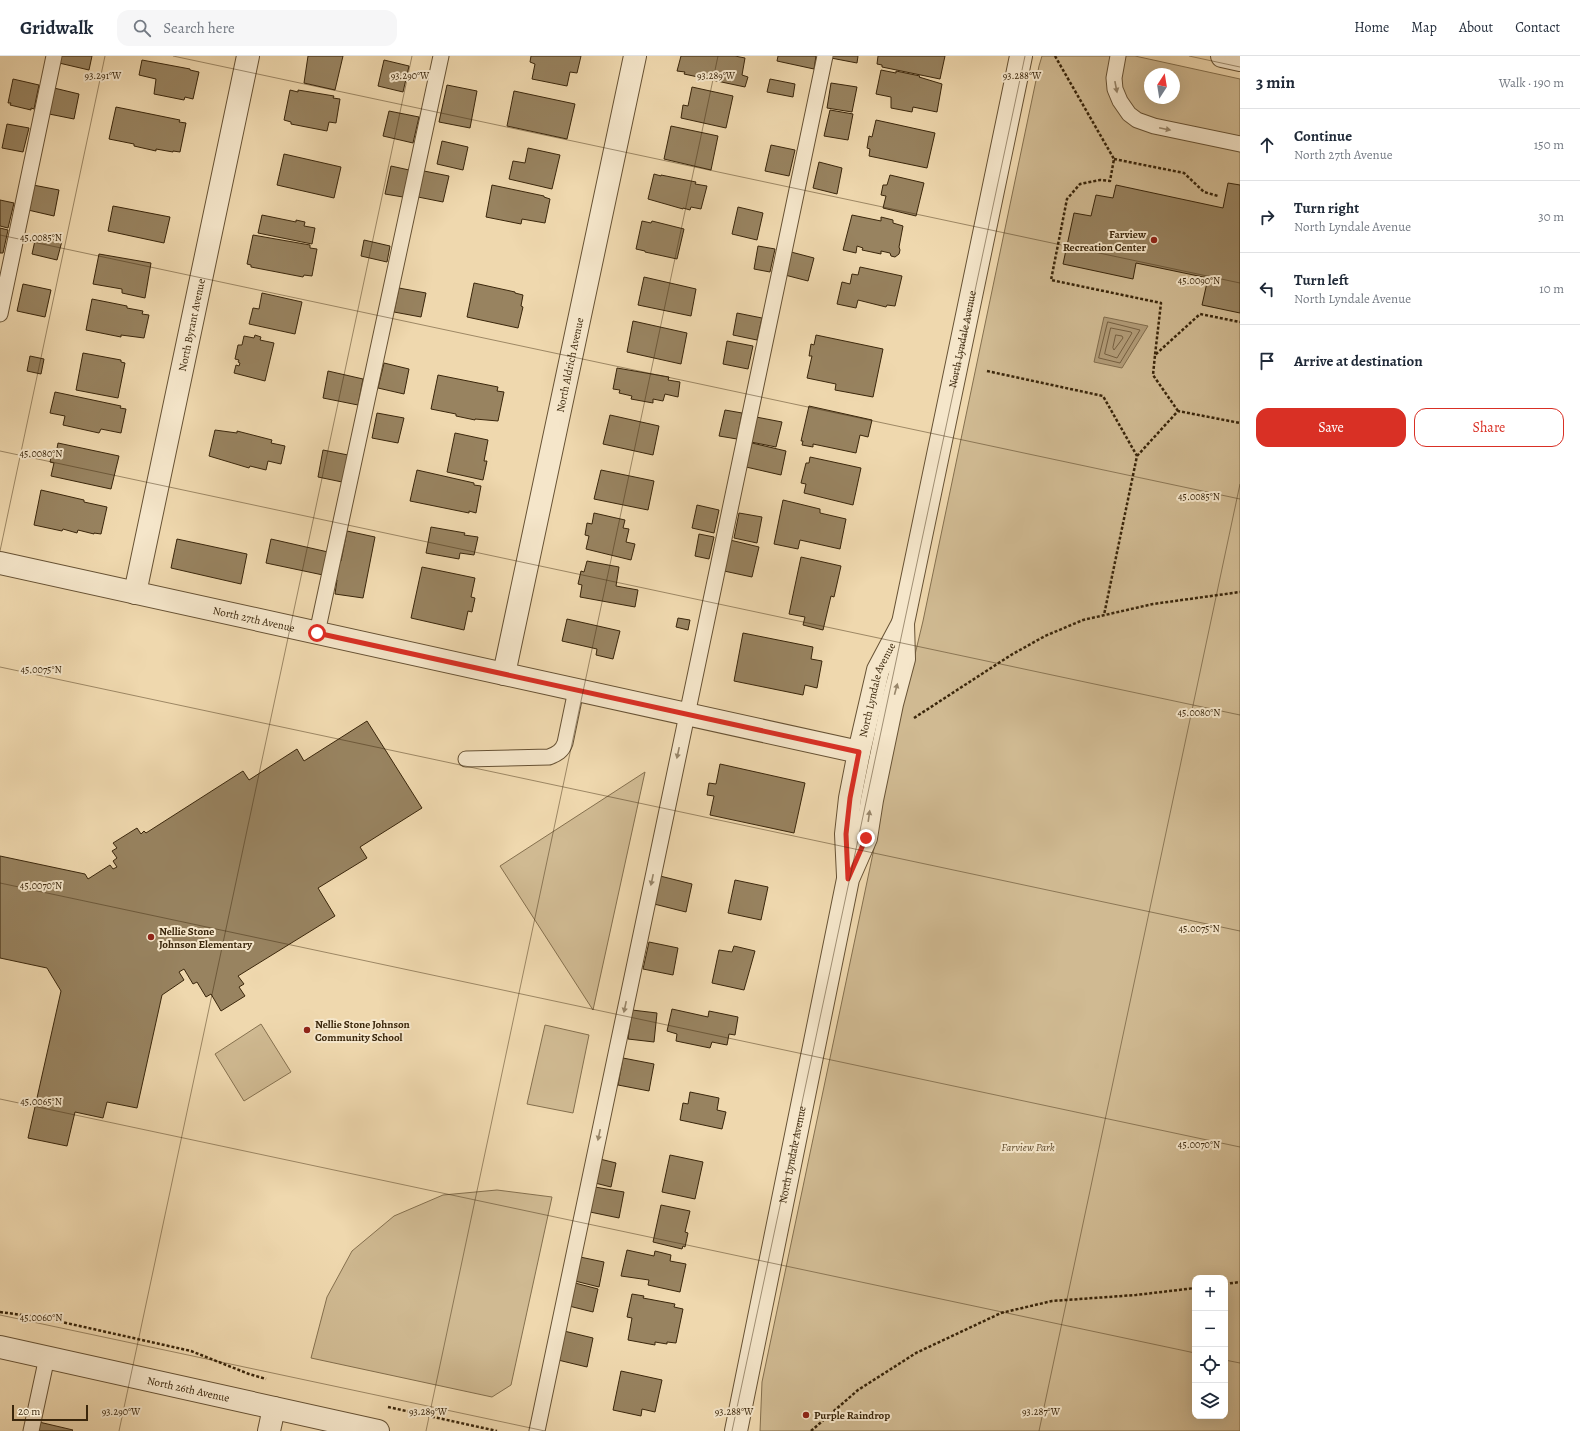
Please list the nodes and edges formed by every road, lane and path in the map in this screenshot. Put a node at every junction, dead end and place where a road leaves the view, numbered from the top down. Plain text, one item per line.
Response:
1 (54, 56) edge
2 (248, 56) edge
3 (442, 56) edge
4 (635, 56) edge
5 (825, 56) edge
6 (1021, 56) edge
7 (1055, 56) edge
8 (1118, 56) edge
9 (1222, 56) edge
10 (1240, 60) edge
11 (1240, 144) edge
12 (1114, 159) junction
13 (1218, 196) dead end
14 (0, 314) edge
15 (1240, 322) edge
16 (1155, 355) junction
17 (987, 371) dead end
18 (1178, 411) junction
19 (1240, 423) edge
20 (1138, 456) junction
21 (0, 563) edge
22 (1240, 592) edge
23 (135, 593) junction
24 (1104, 615) junction
25 (903, 623) junction
26 (317, 633) junction
27 (504, 674) junction
28 (576, 690) junction
29 (687, 715) junction
30 (914, 718) dead end
31 (859, 752) junction
32 (466, 759) dead end
33 (848, 879) junction
34 (1240, 1282) edge
35 (1228, 1284) edge
36 (1192, 1288) edge
37 (0, 1312) edge
38 (0, 1347) edge
39 (47, 1357) junction
40 (272, 1381) dead end
41 (381, 1406) dead end
42 (274, 1408) junction
43 (31, 1431) edge
44 (269, 1431) edge
45 (378, 1431) edge
46 (497, 1431) edge
47 (537, 1431) edge
48 (736, 1431) edge
49 (811, 1431) edge

1 - 14 lane
2 - 23 street, North Byrant Avenue
3 - 26 lane
4 - 27 street, North Aldrich Avenue
5 - 29 lane
6 - 25 street, North Lyndale Avenue
7 - 12 path
8 -> 11 lane
9 - 10 street
12 - 13 path
12 - 16 path
15 - 16 path
16 - 18 path
17 - 20 path
18 - 19 path
18 - 20 path
20 - 24 path
21 - 23 street, North 27th Avenue
22 - 24 path
23 - 26 street, North 27th Avenue
24 - 30 path
25 - 31 street, North Lyndale Avenue
33 -> 25 street, North Lyndale Avenue
26 - 27 street, North 27th Avenue
27 - 28 street, North 27th Avenue
28 - 29 street, North 27th Avenue
28 - 32 lane
29 - 31 street, North 27th Avenue
29 -> 47 lane
31 - 33 street, North Lyndale Avenue
33 - 48 street, North Lyndale Avenue
34 - 35 path
36 - 49 path
37 - 40 path
38 - 39 street, North 26th Avenue
39 - 42 street, North 26th Avenue
39 - 43 lane
41 - 46 path
42 - 44 street
42 - 45 street, North 26th Avenue

